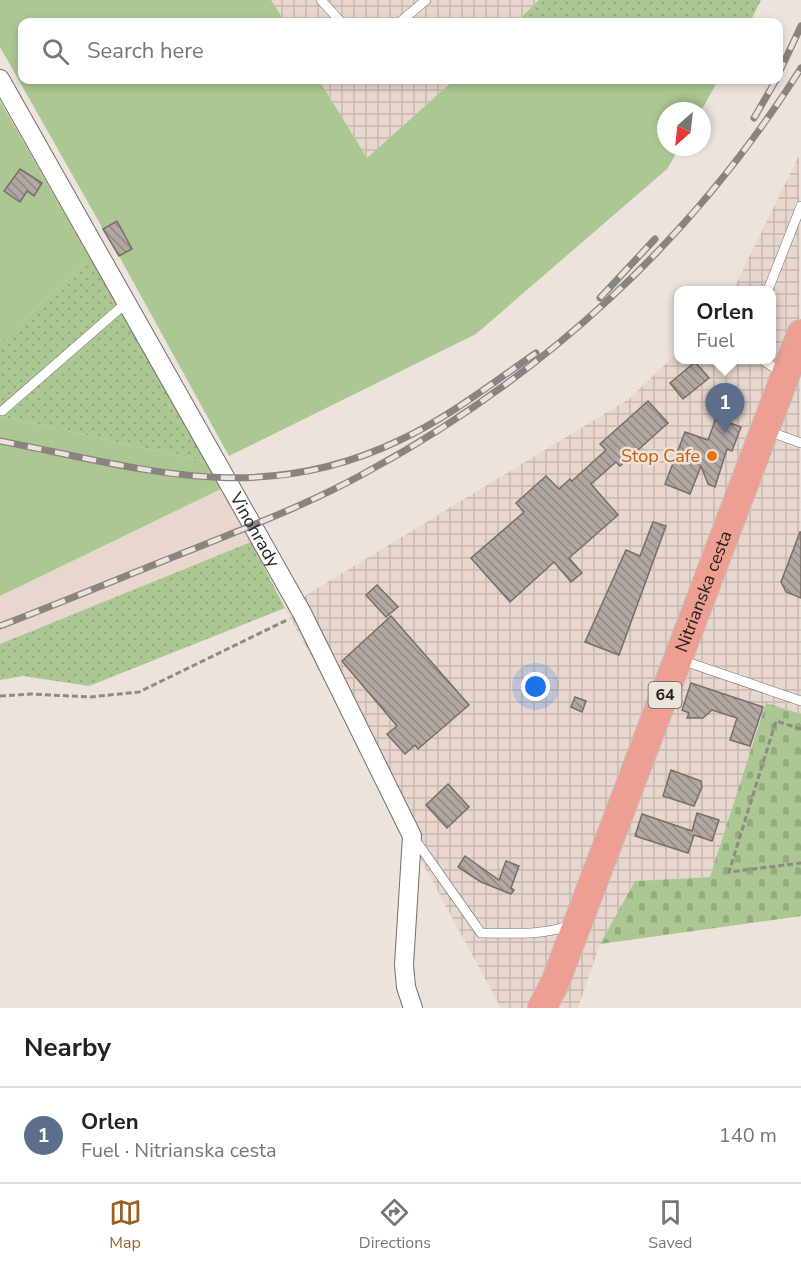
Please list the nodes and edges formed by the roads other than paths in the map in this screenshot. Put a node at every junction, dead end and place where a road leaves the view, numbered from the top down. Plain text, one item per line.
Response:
1 (321, 0) edge
2 (426, 0) edge
3 (337, 18) edge
4 (405, 18) edge
5 (0, 79) edge
6 (801, 206) edge
7 (770, 286) edge
8 (126, 303) junction
9 (801, 334) edge
10 (775, 367) edge
11 (2, 411) dead end
12 (766, 430) junction
13 (801, 443) edge
14 (679, 659) junction
15 (801, 701) edge
16 (412, 836) junction
17 (577, 923) junction
18 (552, 995) edge
19 (413, 1008) edge
20 (542, 1008) edge

1 - 3 lane
2 - 4 lane
5 - 8 street, Vinohrady
6 - 7 lane
8 - 11 lane
8 - 16 street, Vinohrady
9 - 10 main road, Nitrianska cesta / 64
10 - 12 main road, Nitrianska cesta / 64
12 - 13 lane
12 - 14 main road, Nitrianska cesta / 64
14 - 15 lane
14 - 17 main road, Nitrianska cesta / 64
16 - 17 lane
16 - 19 street, Vinohrady
17 - 18 main road, Nitrianska cesta / 64
18 - 20 main road, Nitrianska cesta / 64

